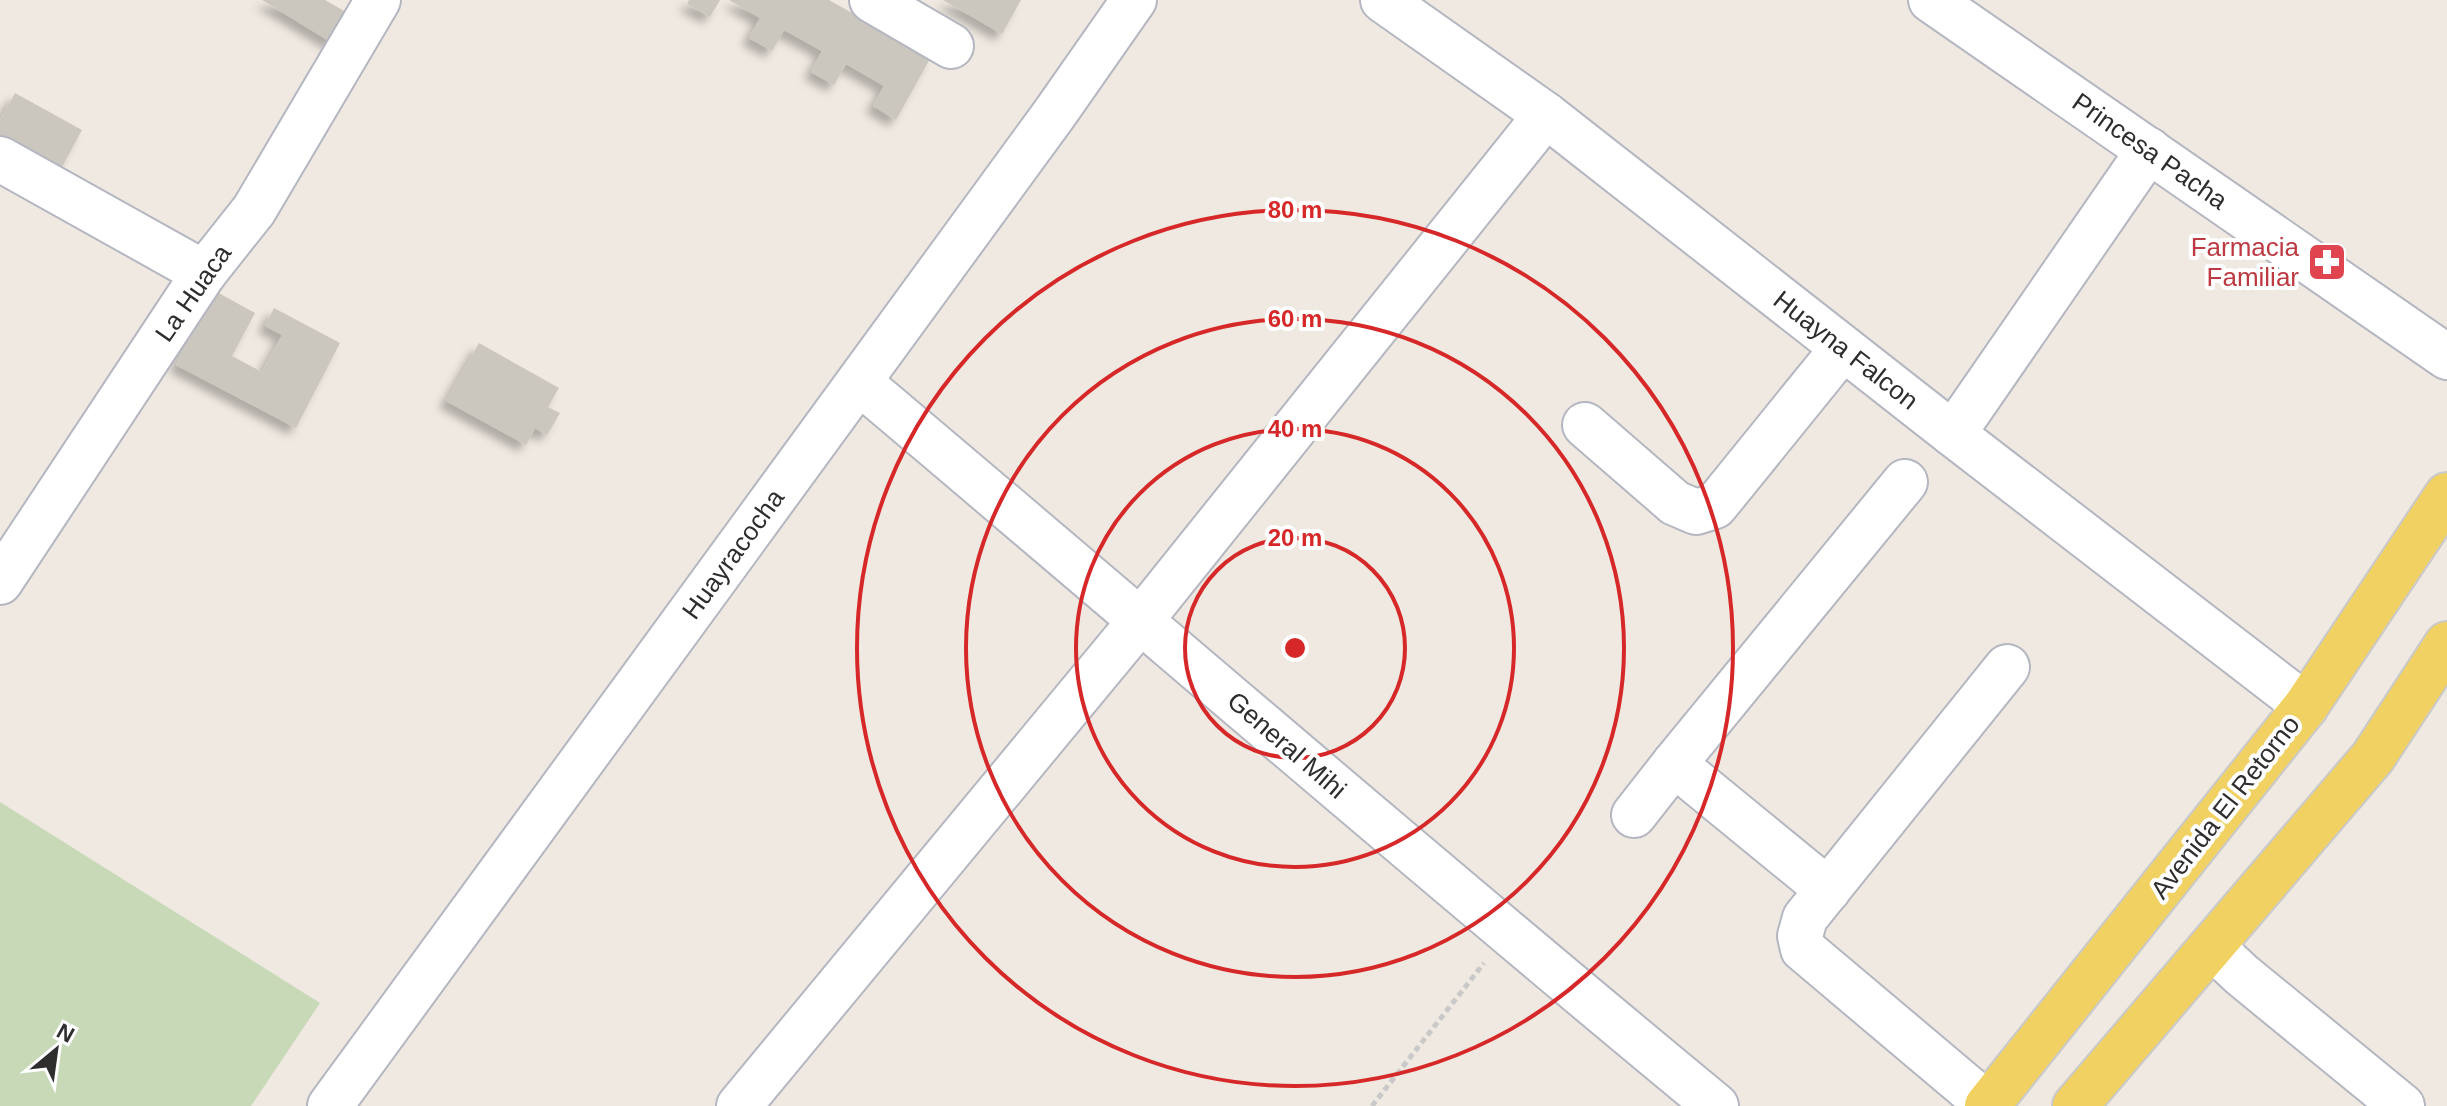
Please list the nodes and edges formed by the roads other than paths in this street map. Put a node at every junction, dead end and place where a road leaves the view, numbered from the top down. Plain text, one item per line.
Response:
1 (378, 0) edge
2 (872, 0) edge
3 (1383, 0) edge
4 (1931, 0) edge
5 (1121, 5) edge
6 (951, 46) dead end
7 (1546, 115) junction
8 (2149, 150) junction
9 (0, 159) edge
10 (204, 273) junction
11 (1843, 348) junction
12 (2447, 357) edge
13 (859, 382) junction
14 (1585, 425) dead end
15 (1953, 434) junction
16 (1905, 482) dead end
17 (2447, 495) edge
18 (0, 582) edge
19 (1141, 620) junction
20 (2447, 644) edge
21 (2007, 667) dead end
22 (2306, 706) junction
23 (1674, 764) junction
24 (1634, 815) dead end
25 (1828, 890) junction
26 (2212, 947) junction
27 (330, 1106) edge
28 (739, 1106) edge
29 (1716, 1106) edge
30 (1988, 1106) edge
31 (2075, 1106) edge
32 (2402, 1106) edge

1 - 10 street, La Huaca
2 - 6 street
3 - 7 street, Huayna Falcon
4 - 8 street, Princesa Pacha
5 - 13 street, Huayracocha
7 - 11 street, Huayna Falcon
7 - 19 street
8 - 12 street, Princesa Pacha
8 - 15 street
9 - 10 street
10 - 18 street, La Huaca
11 - 14 street
11 - 15 street, Huayna Falcon
13 - 19 street, General Mihi
13 - 27 street, Huayracocha
15 - 22 street, Huayna Falcon
16 - 23 street
17 - 22 main road, Avenida El Retorno
19 - 28 street
19 - 29 street, General Mihi
20 - 26 main road
21 - 25 street
22 - 30 main road, Avenida El Retorno
23 - 24 street
23 - 25 street
25 - 30 street
26 - 31 main road
26 - 32 street

